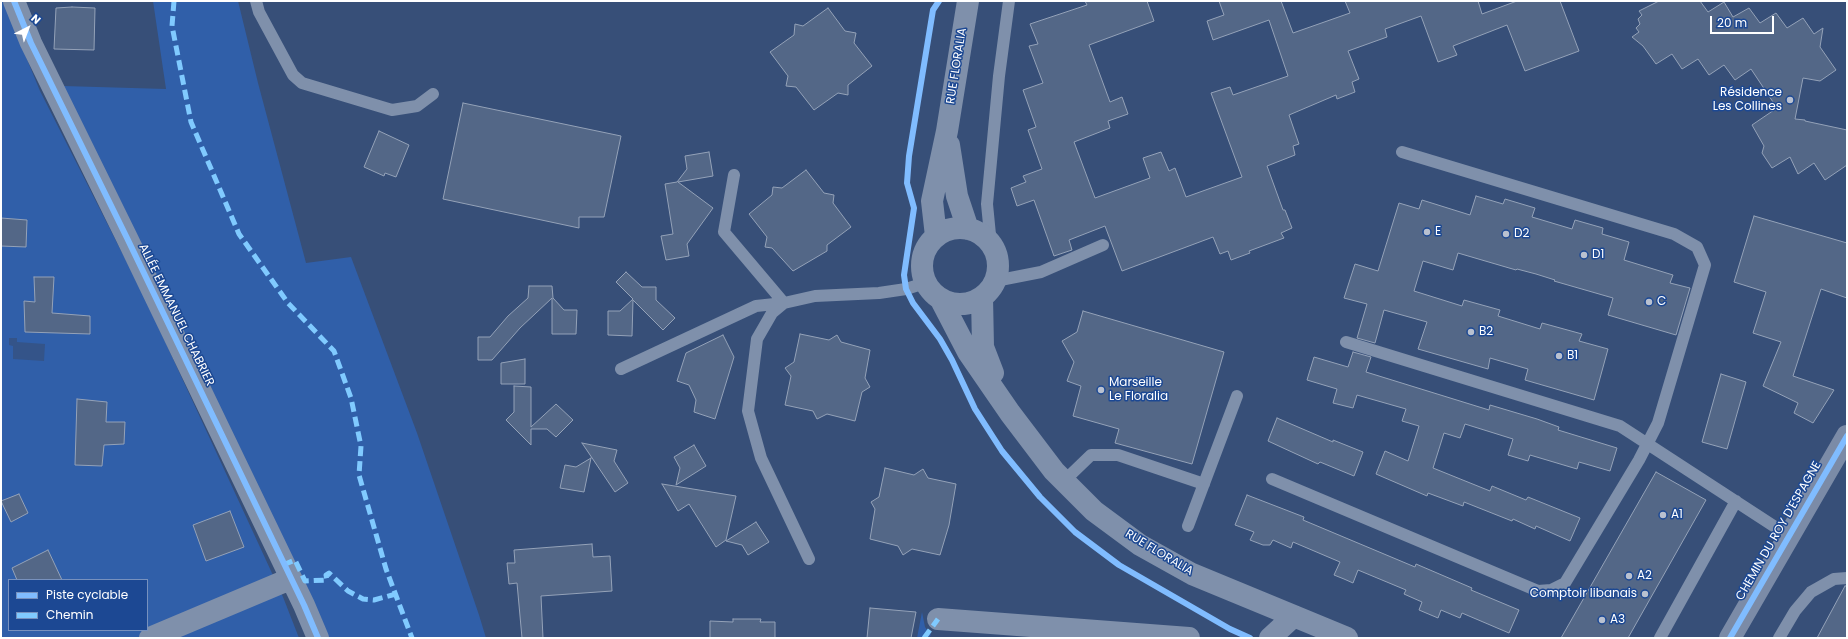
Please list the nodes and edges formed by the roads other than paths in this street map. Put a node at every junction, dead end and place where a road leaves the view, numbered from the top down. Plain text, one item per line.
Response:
1 (14, 1) edge
2 (256, 1) edge
3 (968, 1) edge
4 (1009, 1) edge
5 (433, 94) dead end
6 (947, 131) junction
7 (1402, 152) dead end
8 (734, 175) dead end
9 (968, 229) junction
10 (936, 236) junction
11 (991, 244) junction
12 (1103, 245) dead end
13 (925, 283) junction
14 (989, 289) junction
15 (941, 300) junction
16 (784, 303) junction
17 (1346, 342) dead end
18 (620, 370) dead end
19 (1237, 396) dead end
20 (1010, 413) junction
21 (1847, 436) edge
22 (1647, 444) junction
23 (1272, 479) dead end
24 (1063, 482) junction
25 (1204, 484) junction
26 (1736, 501) junction
27 (1188, 526) dead end
28 (1789, 536) junction
29 (809, 559) dead end
30 (1847, 578) edge
31 (290, 579) junction
32 (1294, 616) junction
33 (938, 619) dead end
34 (150, 638) edge
35 (318, 638) edge
36 (1189, 638) edge
37 (1270, 638) edge
38 (1348, 638) edge
39 (1660, 638) edge
40 (1730, 638) edge
41 (1780, 638) edge

1 - 31 street, ALLÉE EMMANUEL CHABRIER
2 - 5 lane
3 - 6 street, RUE FLORALIA
4 - 11 lane
6 - 9 street, RUE FLORALIA
6 - 10 street, RUE FLORALIA
7 - 22 lane
8 - 16 lane
9 - 10 street
9 - 11 street
10 - 13 street
11 - 14 street
12 - 14 lane
13 - 15 street
13 - 16 lane
14 - 15 street
14 - 20 street, RUE FLORALIA
15 - 20 street, RUE FLORALIA
16 - 18 lane
16 - 29 lane
17 - 22 lane
19 - 25 lane
20 - 24 street, RUE FLORALIA
21 - 28 street, CHEMIN DU ROY D'ESPAGNE
22 - 23 lane
22 - 26 lane
24 - 25 lane
24 - 32 street, RUE FLORALIA
25 - 27 lane
26 - 28 lane
26 - 39 lane
28 - 40 street, CHEMIN DU ROY D'ESPAGNE
30 - 41 lane
31 - 34 street
31 - 35 street, ALLÉE EMMANUEL CHABRIER
32 - 37 street
32 - 38 street, RUE FLORALIA
33 - 36 street

